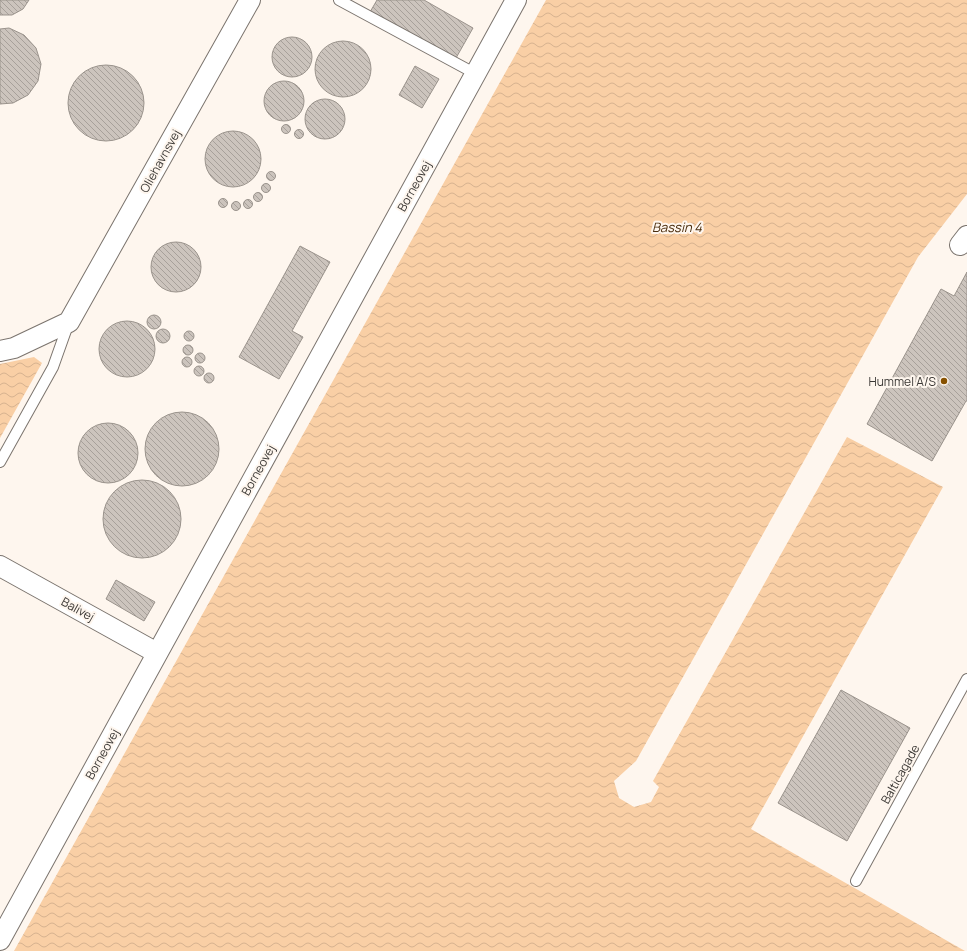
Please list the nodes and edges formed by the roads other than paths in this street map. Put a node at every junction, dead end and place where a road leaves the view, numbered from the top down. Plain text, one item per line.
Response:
1 (250, 0) edge
2 (339, 0) edge
3 (516, 0) edge
4 (476, 74) junction
5 (69, 322) junction
6 (0, 351) edge
7 (0, 462) edge
8 (0, 566) edge
9 (157, 653) junction
10 (967, 678) edge
11 (856, 881) dead end
12 (0, 940) edge

1 - 5 street, Oliehavnsvej
2 - 4 lane
3 - 4 street, Borneovej
4 - 9 street, Borneovej
5 - 6 street
5 - 7 lane, Oliehavnsvej
8 - 9 street, Balivej
9 - 12 street, Borneovej
10 - 11 lane, Balticagade

